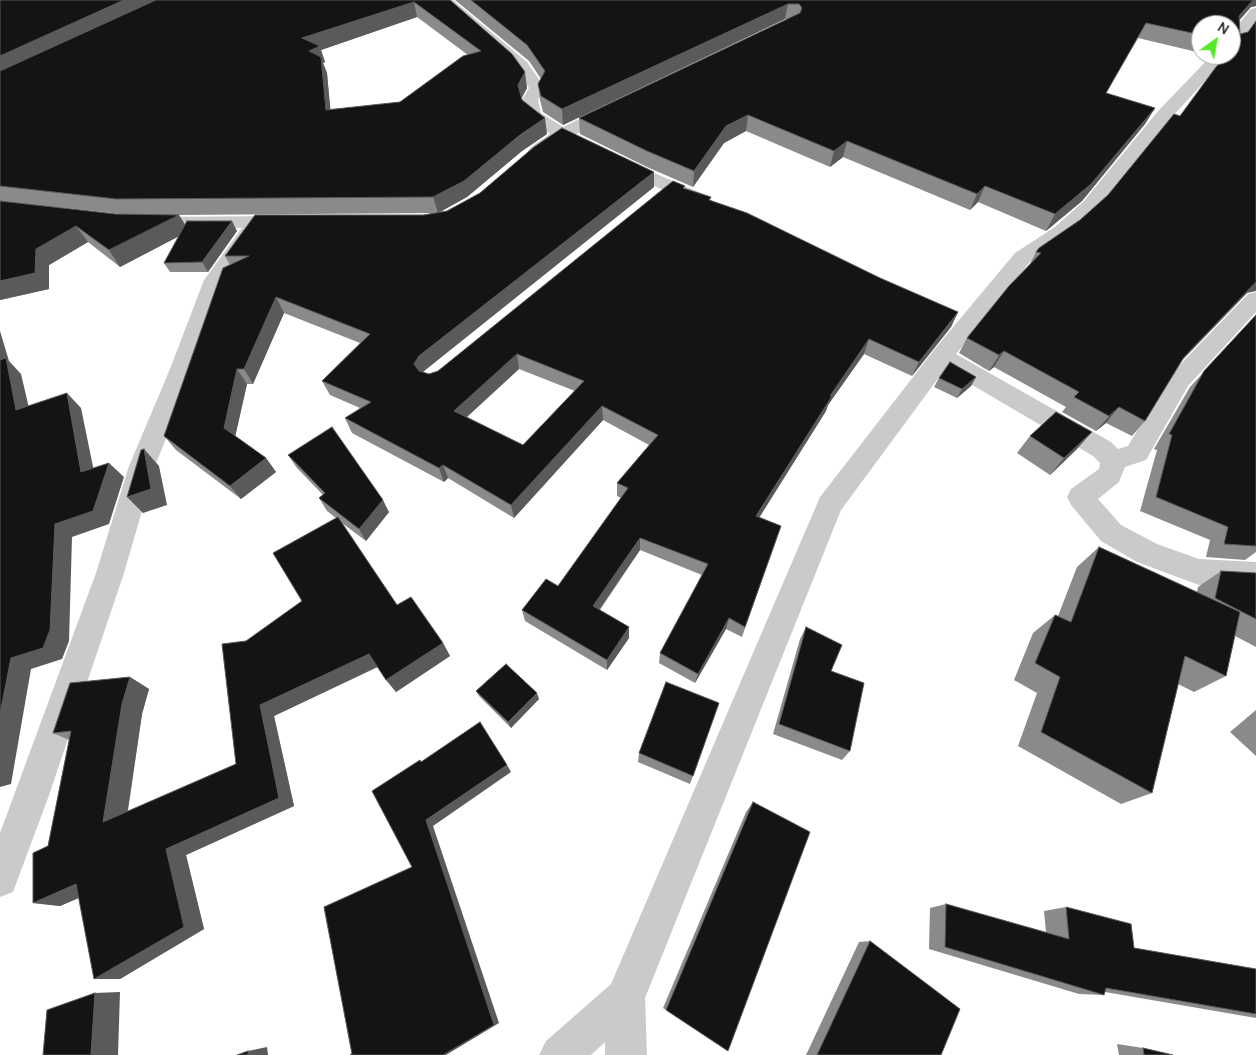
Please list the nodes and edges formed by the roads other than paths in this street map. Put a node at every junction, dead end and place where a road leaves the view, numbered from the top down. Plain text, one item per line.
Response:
1 (444, 0) edge
2 (1256, 12) edge
3 (1241, 30) edge
4 (1212, 65) edge
5 (628, 102) edge
6 (562, 134) junction
7 (583, 145) edge
8 (606, 156) edge
9 (522, 163) edge
10 (722, 208) edge
11 (256, 222) junction
12 (304, 222) edge
13 (127, 223) edge
14 (1256, 299) edge
15 (942, 356) junction
16 (1114, 460) junction
17 (1256, 575) edge
18 (0, 879) edge
19 (625, 998) junction
20 (560, 1055) edge
21 (626, 1055) edge

1 - 6 street
2 - 3 street
4 - 15 street
5 - 6 street
6 - 7 street
6 - 9 street
8 - 10 street
11 - 12 street
11 - 13 street
11 - 18 street
14 - 16 street
15 - 16 street
15 - 19 street
16 - 17 street
19 - 20 street
19 - 21 street

